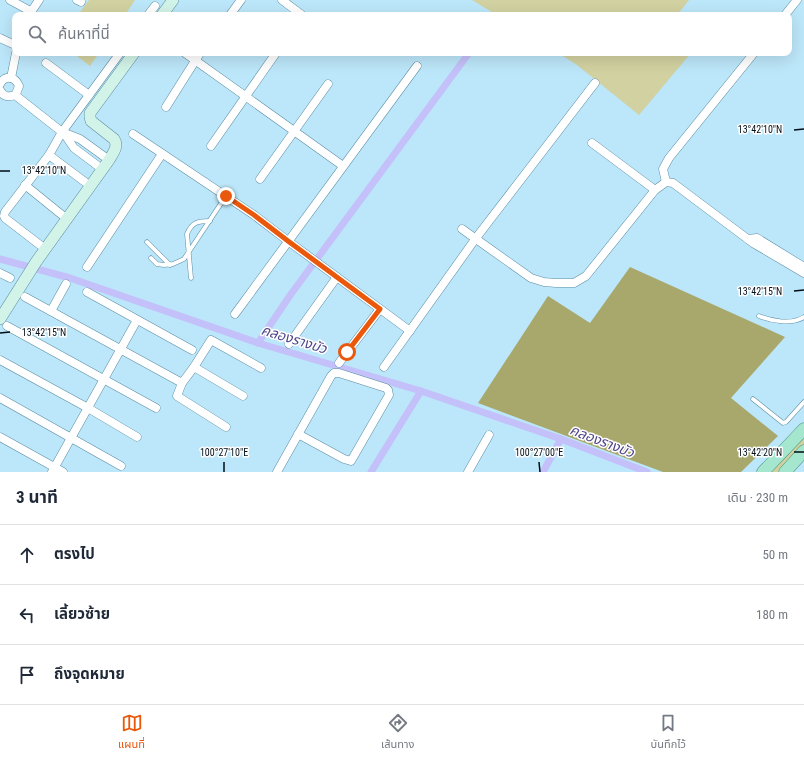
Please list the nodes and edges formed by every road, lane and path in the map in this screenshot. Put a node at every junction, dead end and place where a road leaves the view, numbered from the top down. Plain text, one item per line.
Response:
1 (10, 0) edge
2 (39, 0) edge
3 (173, 0) edge
4 (242, 0) edge
5 (282, 0) edge
6 (797, 0) edge
7 (155, 6) dead end
8 (28, 12) edge
9 (31, 12) edge
10 (150, 12) edge
11 (164, 12) edge
12 (232, 12) edge
13 (298, 12) edge
14 (787, 12) edge
15 (0, 38) edge
16 (12, 44) edge
17 (15, 56) edge
18 (118, 56) edge
19 (132, 56) edge
20 (198, 56) edge
21 (274, 56) edge
22 (752, 56) edge
23 (46, 63) dead end
24 (417, 66) dead end
25 (11, 78) junction
26 (595, 83) dead end
27 (328, 84) dead end
28 (1, 89) edge
29 (15, 95) junction
30 (89, 95) junction
31 (246, 97) junction
32 (166, 107) dead end
33 (62, 132) junction
34 (294, 132) junction
35 (133, 134) dead end
36 (592, 143) dead end
37 (211, 146) dead end
38 (162, 154) junction
39 (49, 155) junction
40 (109, 160) junction
41 (343, 166) junction
42 (102, 170) junction
43 (260, 179) dead end
44 (85, 182) dead end
45 (666, 182) junction
46 (25, 186) junction
47 (655, 190) junction
48 (226, 196) junction
49 (62, 214) dead end
50 (210, 221) junction
51 (462, 229) dead end
52 (476, 238) junction
53 (288, 241) junction
54 (147, 242) dead end
55 (40, 245) dead end
56 (189, 253) junction
57 (151, 258) dead end
58 (783, 258) junction
59 (170, 264) junction
60 (804, 266) edge
61 (87, 267) dead end
62 (0, 273) edge
63 (804, 274) edge
64 (10, 278) dead end
65 (191, 278) dead end
66 (337, 278) junction
67 (66, 284) dead end
68 (87, 292) dead end
69 (26, 297) dead end
70 (380, 309) junction
71 (51, 311) junction
72 (235, 314) dead end
73 (759, 316) dead end
74 (804, 317) edge
75 (137, 320) junction
76 (3, 322) edge
77 (410, 331) junction
78 (289, 344) dead end
79 (120, 349) junction
80 (192, 350) dead end
81 (0, 360) edge
82 (339, 363) dead end
83 (194, 367) junction
84 (384, 367) dead end
85 (261, 368) dead end
86 (104, 378) junction
87 (182, 383) junction
88 (243, 396) dead end
89 (0, 398) edge
90 (753, 399) dead end
91 (804, 402) edge
92 (88, 408) junction
93 (156, 408) dead end
94 (226, 427) dead end
95 (804, 429) edge
96 (298, 434) junction
97 (489, 434) dead end
98 (0, 437) edge
99 (137, 437) dead end
100 (71, 438) junction
101 (804, 451) edge
102 (121, 466) dead end
103 (54, 470) edge
104 (63, 472) edge
105 (277, 472) edge
106 (468, 472) edge
107 (763, 472) edge
108 (784, 472) edge

1 - 8 street
2 - 9 street
3 - 11 street
4 - 12 street
5 - 13 street
6 - 14 street
7 - 10 street
15 - 16 street
17 - 25 street
18 - 30 street
19 - 40 street
20 - 31 street
20 - 32 street
21 - 31 street
22 - 45 street
23 - 30 street
24 - 41 street
25 - 28 street
25 - 29 street
26 - 52 street
27 - 34 street
28 - 29 street
29 - 33 street
30 - 33 street
31 - 34 street
31 - 37 street
33 - 39 street
33 - 40 street
33 - 42 street
34 - 41 street
34 - 43 street
35 - 38 street
36 - 47 street
38 - 48 street
38 - 61 street
39 - 44 street
39 - 46 street
40 - 42 street
41 - 53 street
42 - 76 street
45 - 47 street
45 - 58 street
46 - 49 street
46 - 55 street
47 - 52 street
48 - 50 lane
48 - 53 street
50 - 56 lane
50 - 56 lane
51 - 52 street
52 - 77 street
53 - 66 street
53 - 72 street
54 - 59 lane
56 - 59 lane
56 - 65 lane
57 - 59 lane
58 - 60 street
58 - 63 street
62 - 64 street
66 - 70 street
66 - 78 street
67 - 71 street
68 - 75 street
69 - 71 street
70 - 77 street
70 - 82 street
71 - 79 street
73 - 74 lane
75 - 79 street
75 - 80 street
76 - 86 street
77 - 84 street
79 - 86 street
79 - 87 street
81 - 92 street
83 - 85 street
83 - 87 street
83 - 88 street
86 - 92 street
86 - 93 street
87 - 94 street
89 - 100 street
90 - 91 lane
92 - 99 street
92 - 100 street
95 - 107 main road
96 - 96 street
96 - 105 street
97 - 106 street
98 - 103 street
100 - 102 street
100 - 103 street
101 - 108 main road
103 - 104 street

